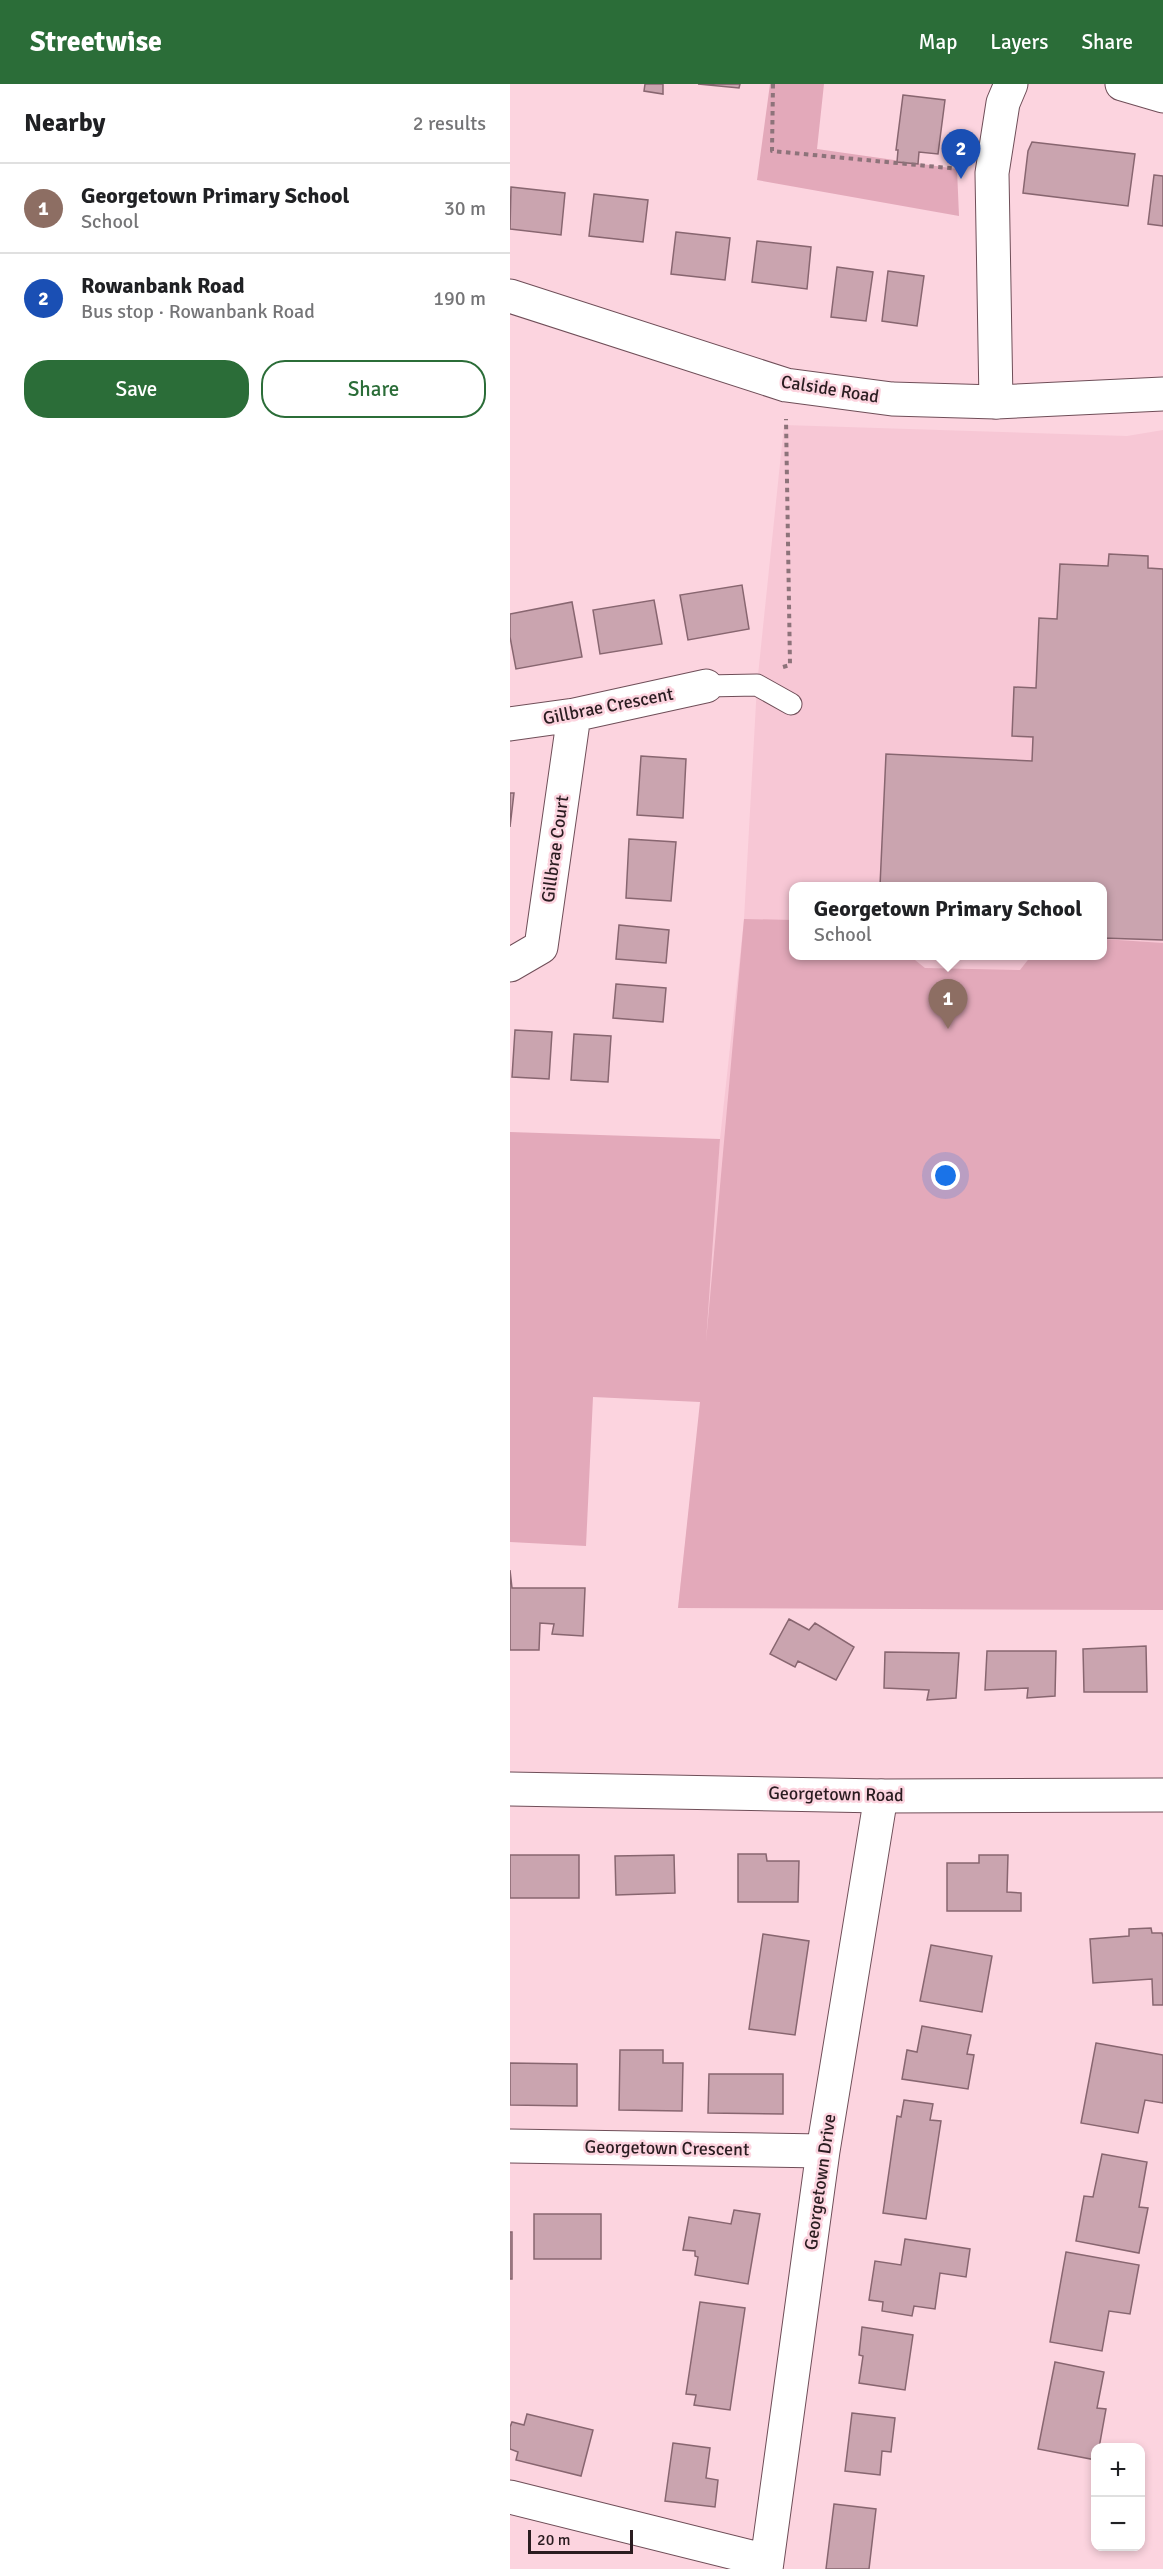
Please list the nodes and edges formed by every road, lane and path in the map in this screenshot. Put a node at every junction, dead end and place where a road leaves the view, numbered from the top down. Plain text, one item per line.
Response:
1 (773, 84) edge
2 (1011, 84) edge
3 (1122, 84) edge
4 (1163, 96) edge
5 (992, 173) junction
6 (510, 296) edge
7 (786, 385) junction
8 (1163, 394) edge
9 (996, 402) junction
10 (779, 667) dead end
11 (706, 686) joint
12 (791, 704) dead end
13 (573, 715) junction
14 (510, 724) edge
15 (510, 965) edge
16 (510, 1789) edge
17 (1163, 1795) edge
18 (881, 1796) junction
19 (510, 2146) edge
20 (823, 2151) junction
21 (510, 2497) edge
22 (767, 2565) edge

1 - 5 path
2 - 5 street
3 - 4 street
5 - 9 street
6 - 7 street, Calside Road
7 - 9 street, Calside Road
7 - 10 path
8 - 9 street, Calside Road
11 - 12 lane
11 - 13 street, Gillbrae Crescent
13 - 14 street, Gillbrae Crescent
13 - 15 street, Gillbrae Court
16 - 18 street, Georgetown Road
17 - 18 street, Georgetown Road
18 - 20 street, Georgetown Drive
19 - 20 street, Georgetown Crescent
20 - 22 street, Georgetown Drive
21 - 22 street

